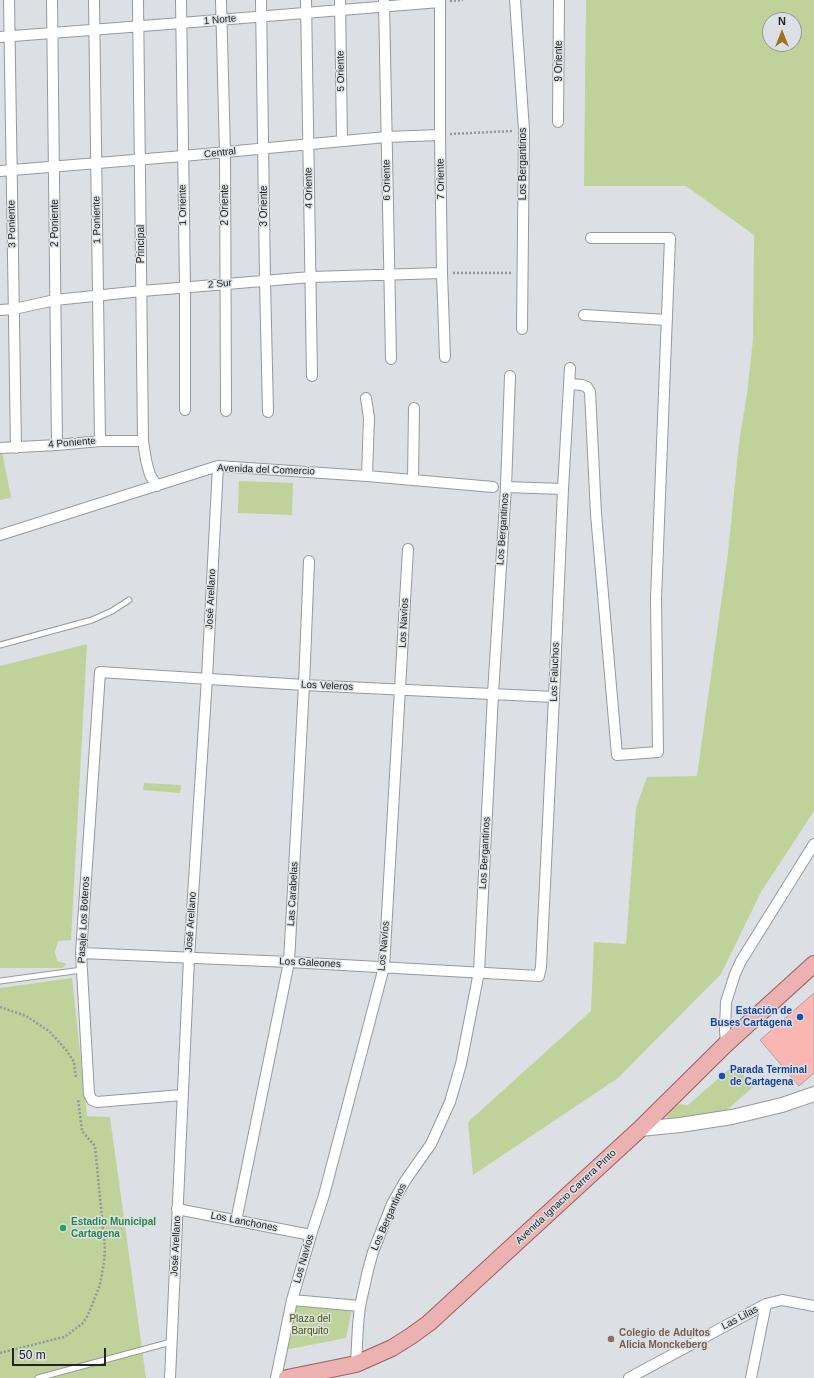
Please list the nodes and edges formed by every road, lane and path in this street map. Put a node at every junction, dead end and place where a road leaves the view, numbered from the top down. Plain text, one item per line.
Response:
1 (9, 0) edge
2 (52, 0) edge
3 (94, 0) edge
4 (138, 0) edge
5 (181, 0) edge
6 (222, 0) edge
7 (261, 0) edge
8 (306, 0) edge
9 (515, 0) edge
10 (560, 0) edge
11 (440, 1) edge
12 (384, 3) edge
13 (340, 5) edge
14 (306, 13) junction
15 (261, 16) junction
16 (222, 20) junction
17 (181, 24) junction
18 (138, 27) junction
19 (94, 30) junction
20 (53, 33) junction
21 (5, 36) edge
22 (558, 122) dead end
23 (524, 130) junction
24 (440, 135) junction
25 (386, 137) junction
26 (342, 141) junction
27 (308, 145) junction
28 (264, 148) junction
29 (225, 152) junction
30 (183, 156) junction
31 (140, 160) junction
32 (96, 164) junction
33 (55, 167) junction
34 (11, 170) junction
35 (0, 171) edge
36 (591, 238) dead end
37 (442, 273) junction
38 (522, 273) junction
39 (389, 274) junction
40 (311, 277) junction
41 (265, 280) junction
42 (225, 284) junction
43 (185, 287) junction
44 (142, 291) junction
45 (99, 295) junction
46 (55, 300) junction
47 (14, 309) junction
48 (0, 310) edge
49 (584, 314) dead end
50 (667, 320) junction
51 (522, 329) dead end
52 (445, 357) dead end
53 (391, 359) dead end
54 (570, 368) dead end
55 (312, 376) dead end
56 (510, 376) dead end
57 (569, 384) junction
58 (366, 398) dead end
59 (414, 408) dead end
60 (184, 410) dead end
61 (226, 410) dead end
62 (268, 412) dead end
63 (100, 441) junction
64 (143, 441) junction
65 (57, 445) junction
66 (0, 448) edge
67 (16, 448) junction
68 (218, 466) junction
69 (368, 476) junction
70 (413, 480) junction
71 (157, 486) junction
72 (493, 487) dead end
73 (506, 487) junction
74 (563, 489) junction
75 (0, 535) edge
76 (408, 549) dead end
77 (309, 561) dead end
78 (129, 600) dead end
79 (0, 645) edge
80 (100, 672) joint
81 (207, 678) junction
82 (304, 684) junction
83 (400, 690) junction
84 (493, 694) junction
85 (554, 697) junction
86 (814, 844) edge
87 (81, 953) junction
88 (189, 958) junction
89 (289, 962) junction
90 (814, 964) edge
91 (384, 967) junction
92 (82, 970) junction
93 (479, 972) junction
94 (539, 976) joint
95 (0, 981) edge
96 (0, 1007) edge
97 (726, 1044) junction
98 (76, 1085) dead end
99 (77, 1093) dead end
100 (814, 1094) edge
101 (182, 1095) junction
102 (640, 1128) junction
103 (177, 1209) junction
104 (236, 1221) junction
105 (311, 1235) junction
106 (292, 1300) junction
107 (766, 1304) junction
108 (360, 1306) junction
109 (814, 1306) edge
110 (171, 1342) junction
111 (0, 1353) edge
112 (356, 1364) junction
113 (38, 1378) edge
114 (170, 1378) edge
115 (276, 1378) edge
116 (287, 1378) edge
117 (629, 1378) edge
118 (751, 1378) edge

1 - 21 street, 3 Poniente
2 - 20 street, 2 Poniente
3 - 19 street, 1 Poniente
4 - 18 street, Principal
5 - 17 street, 1 Oriente
6 - 16 street, 2 Oriente
7 - 15 street, 3 Oriente
8 - 14 street, 4 Oriente
9 - 23 street, Los Bergantinos
10 - 22 street, 9 Oriente
11 - 12 street, 1 Norte
11 - 24 street, 7 Oriente
12 - 13 street, 1 Norte
12 - 25 street, 6 Oriente
13 - 14 street, 1 Norte
13 - 26 street, 5 Oriente
14 - 15 street, 1 Norte
14 - 27 street, 4 Oriente
15 - 16 street, 1 Norte
15 - 28 street, 3 Oriente
16 - 17 street, 1 Norte
16 - 29 street, 2 Oriente
17 - 18 street, 1 Norte
17 - 30 street, 1 Oriente
18 - 19 street, 1 Norte
18 - 31 street, Principal
19 - 20 street, 1 Norte
19 - 32 street, 1 Poniente
20 - 21 street, 1 Norte
20 - 33 street, 2 Poniente
21 - 34 street, 3 Poniente
23 - 24 path
23 - 38 street, Los Bergantinos
24 - 25 street, Central
24 - 37 street, 7 Oriente
25 - 26 street, Central
25 - 39 street, 6 Oriente
26 - 27 street, Central
27 - 28 street, Central
27 - 40 street, 4 Oriente
28 - 29 street, Central
28 - 41 street, 3 Oriente
29 - 30 street, Central
29 - 42 street, 2 Oriente
30 - 31 street, Central
30 - 43 street, 1 Oriente
31 - 32 street, Central
31 - 44 street, Principal
32 - 33 street, Central
32 - 45 street, 1 Poniente
33 - 34 street, Central
33 - 46 street, 2 Poniente
34 - 35 street, Central
34 - 47 street, 3 Poniente
36 - 50 street
37 - 38 path
37 - 39 street, 2 Sur
37 - 52 street, 7 Oriente
38 - 51 street, Los Bergantinos
39 - 40 street, 2 Sur
39 - 53 street, 6 Oriente
40 - 41 street, 2 Sur
40 - 55 street, 4 Oriente
41 - 42 street, 2 Sur
41 - 62 street, 3 Oriente
42 - 43 street, 2 Sur
42 - 61 street, 2 Oriente
43 - 44 street, 2 Sur
43 - 60 street, 1 Oriente
44 - 45 street, 2 Sur
44 - 64 street, Principal
45 - 46 street, 2 Sur
45 - 63 street, 1 Poniente
46 - 47 street, 2 Sur
46 - 65 street, 2 Poniente
47 - 48 street, 2 Sur
47 - 67 street, 3 Poniente
49 - 50 street
50 - 57 street
54 - 57 street, Los Faluchos
56 - 73 street, Los Bergantinos
57 - 74 street, Los Faluchos
58 - 69 street
59 - 70 street
63 - 64 street, 4 Poniente
63 - 65 street, 4 Poniente
64 - 71 street, Principal
65 - 67 street, 4 Poniente
66 - 67 street, 4 Poniente
68 - 69 street, Avenida del Comercio
68 - 71 street, Avenida del Comercio
68 - 81 street, José Arellano
69 - 70 street, Avenida del Comercio
70 - 72 street, Avenida del Comercio
71 - 75 street, Avenida del Comercio
73 - 74 street
73 - 84 street, Los Bergantinos
74 - 85 street, Los Faluchos
76 - 83 street, Los Navíos
77 - 82 street, Las Carabelas
78 - 79 lane
80 - 81 street, Los Veleros
80 - 87 street, Pasaje Los Boteros
81 - 82 street, Los Veleros
81 - 88 street, José Arellano
82 - 83 street, Los Veleros
82 - 89 street, Las Carabelas
83 - 84 street, Los Veleros
83 - 91 street, Los Navíos
84 - 85 street, Los Veleros
84 - 93 street, Los Bergantinos
85 - 94 street, Los Faluchos
86 - 97 street
87 - 88 street, Los Galeones
87 - 92 street, Pasaje Los Boteros
88 - 89 street, Los Galeones
88 - 101 street, José Arellano
89 - 91 street, Los Galeones
89 - 104 street, Las Carabelas
90 - 97 main road, Avenida Ignacio Carrera Pinto
91 - 93 street, Los Galeones
91 - 105 street, Los Navíos
92 - 95 lane
92 - 101 street, Pasaje Los Boteros
93 - 94 street, Los Galeones
93 - 108 street, Los Bergantinos
96 - 98 path
97 - 102 main road, Avenida Ignacio Carrera Pinto
99 - 111 path
100 - 102 street
101 - 103 street, José Arellano
102 - 112 main road, Avenida Ignacio Carrera Pinto
103 - 104 street, Los Lanchones
103 - 110 street, José Arellano
104 - 105 street, Los Lanchones
105 - 106 street, Los Navíos
106 - 108 street
106 - 115 street, Los Navíos
107 - 109 street, Las Lilas
107 - 117 street, Las Lilas
107 - 118 street
108 - 112 street, Los Bergantinos
110 - 113 lane
110 - 114 street, José Arellano
112 - 116 main road, Avenida Ignacio Carrera Pinto

